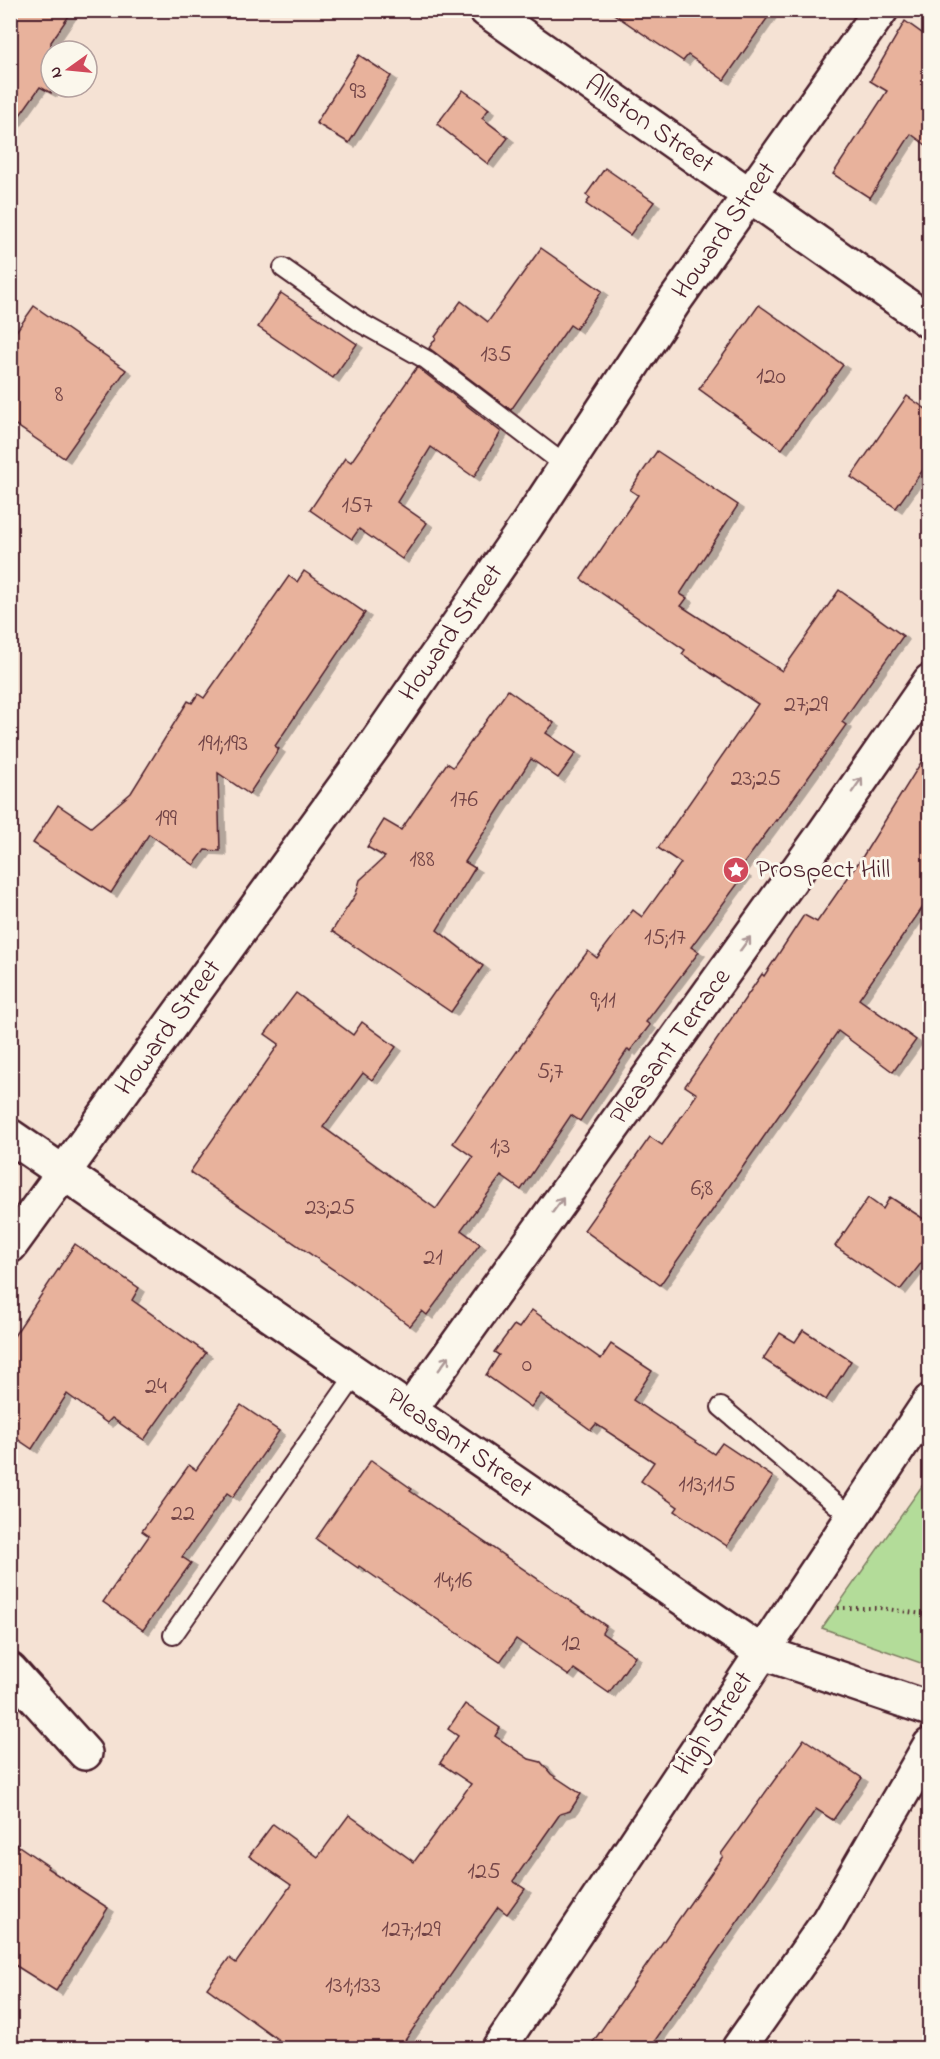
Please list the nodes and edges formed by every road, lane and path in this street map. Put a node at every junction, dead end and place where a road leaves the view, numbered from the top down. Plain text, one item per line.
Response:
1 (486, 10) edge
2 (881, 10) edge
3 (750, 195) junction
4 (283, 268) dead end
5 (930, 322) edge
6 (566, 466) junction
7 (930, 681) edge
8 (10, 1136) edge
9 (64, 1173) junction
10 (10, 1246) edge
11 (356, 1374) junction
12 (930, 1401) edge
13 (721, 1407) dead end
14 (410, 1410) junction
15 (851, 1517) junction
16 (837, 1608) dead end
17 (930, 1615) edge
18 (173, 1635) dead end
19 (761, 1652) junction
20 (10, 1670) edge
21 (930, 1709) edge
22 (930, 1745) edge
23 (85, 1754) dead end
24 (499, 2049) edge
25 (739, 2049) edge

1 - 3 street, Allston Street
2 - 3 street, Howard Street
3 - 5 street, Allston Street
3 - 6 street, Howard Street
4 - 6 lane
6 - 9 street, Howard Street
14 -> 7 street, Pleasant Terrace
8 - 9 street, Pleasant Street
9 - 10 street, Howard Street
9 - 11 street, Pleasant Street
11 - 14 street, Pleasant Street
11 - 18 lane
12 - 15 street, High Street
13 - 15 lane
14 - 19 street, Pleasant Street
15 - 19 street, High Street
16 - 17 path
19 - 21 street, Pleasant Street
19 - 24 street, High Street
20 - 23 street
22 - 25 street

